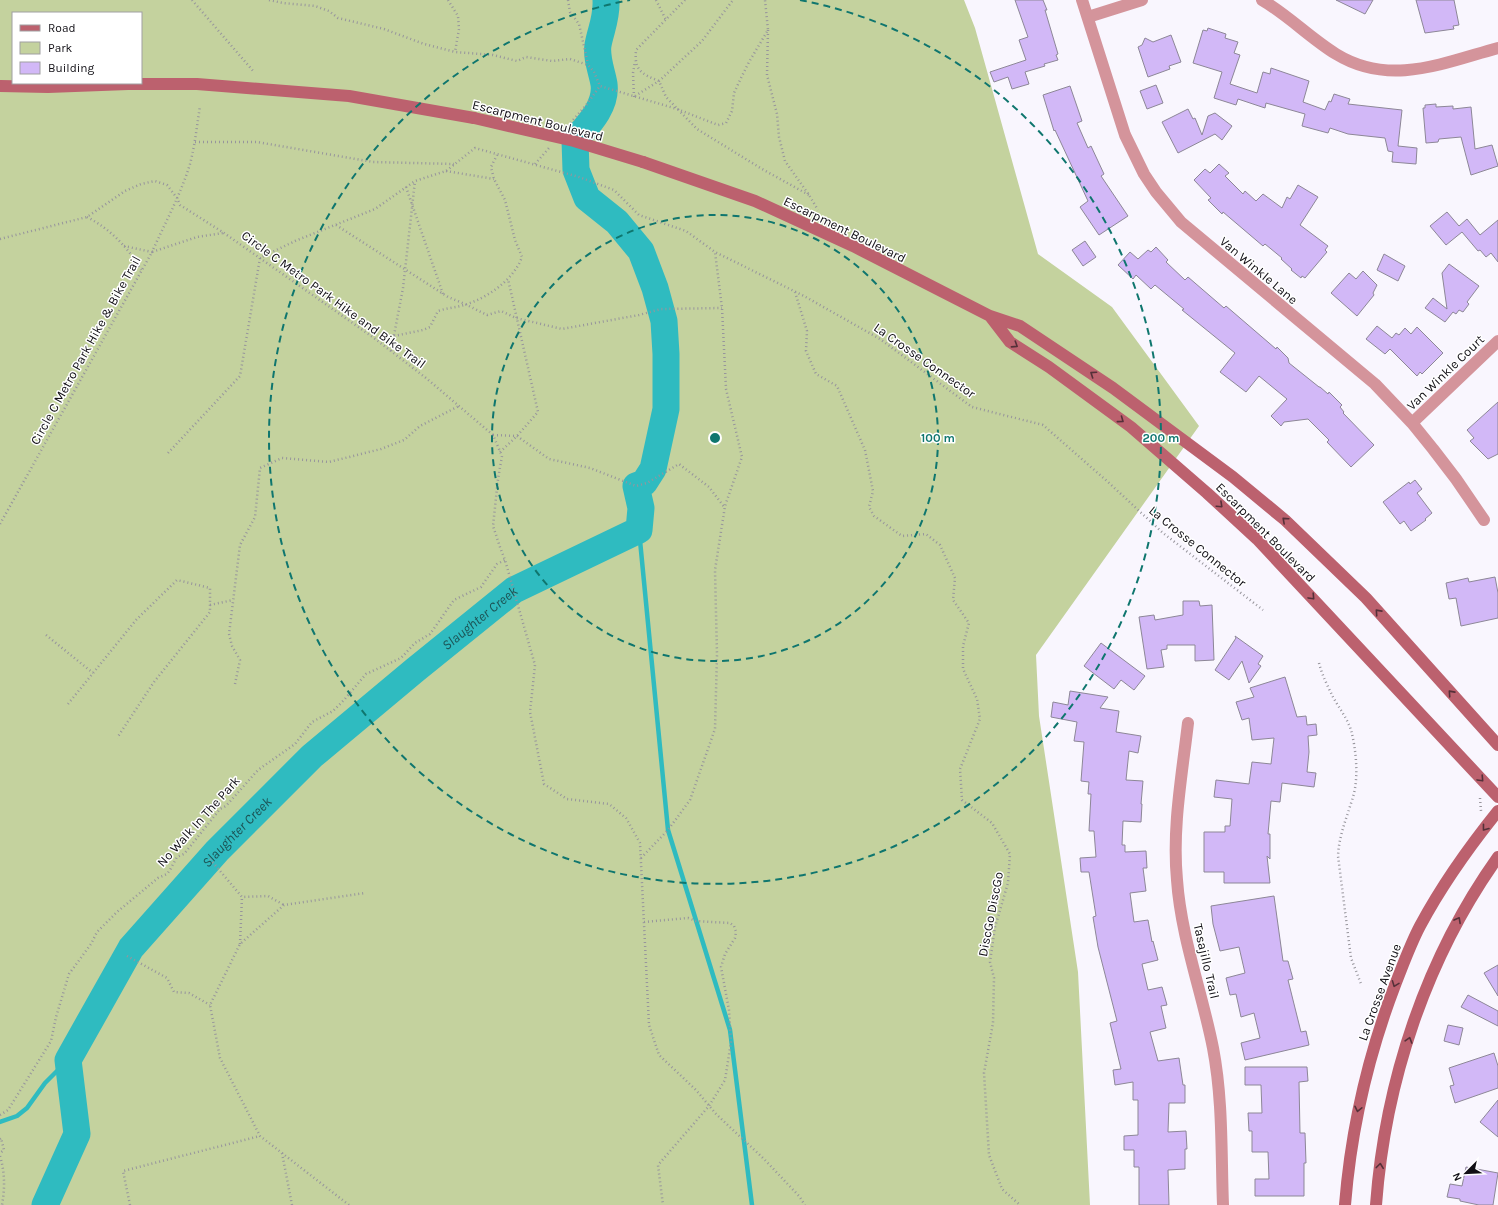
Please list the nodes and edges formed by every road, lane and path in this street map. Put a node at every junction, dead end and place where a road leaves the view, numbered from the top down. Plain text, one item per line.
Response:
1 (192, 0) edge
2 (269, 0) edge
3 (448, 0) edge
4 (568, 0) edge
5 (656, 0) edge
6 (686, 0) edge
7 (733, 0) edge
8 (765, 0) edge
9 (1082, 0) edge
10 (1142, 0) edge
11 (1262, 0) edge
12 (1088, 17) junction
13 (666, 20) junction
14 (768, 30) junction
15 (1498, 48) edge
16 (455, 52) junction
17 (635, 60) junction
18 (588, 65) junction
19 (254, 72) dead end
20 (659, 81) junction
21 (0, 86) edge
22 (48, 87) junction
23 (0, 95) edge
24 (634, 97) junction
25 (200, 106) dead end
26 (677, 109) junction
27 (195, 142) junction
28 (497, 155) junction
29 (454, 164) junction
30 (446, 171) junction
31 (494, 179) junction
32 (415, 181) junction
33 (406, 187) junction
34 (809, 194) junction
35 (177, 198) junction
36 (413, 204) junction
37 (818, 210) dead end
38 (87, 217) junction
39 (335, 225) junction
40 (224, 233) junction
41 (0, 239) edge
42 (124, 246) junction
43 (152, 252) junction
44 (715, 252) junction
45 (260, 258) junction
46 (405, 269) junction
47 (141, 270) junction
48 (508, 279) junction
49 (794, 292) junction
50 (443, 294) junction
51 (465, 304) junction
52 (722, 308) junction
53 (990, 316) junction
54 (516, 318) junction
55 (394, 336) junction
56 (1498, 340) edge
57 (391, 351) junction
58 (459, 406) junction
59 (1412, 423) junction
60 (493, 435) junction
61 (516, 436) junction
62 (500, 452) junction
63 (168, 453) dead end
64 (725, 508) junction
65 (1484, 520) dead end
66 (0, 524) edge
67 (506, 560) junction
68 (233, 600) junction
69 (210, 605) junction
70 (1263, 610) dead end
71 (46, 635) dead end
72 (1319, 663) dead end
73 (93, 673) junction
74 (235, 684) dead end
75 (68, 704) dead end
76 (1188, 723) dead end
77 (117, 738) dead end
78 (1498, 745) edge
79 (1478, 794) dead end
80 (1498, 797) edge
81 (1498, 811) edge
82 (1479, 816) dead end
83 (1498, 857) edge
84 (210, 859) dead end
85 (640, 859) junction
86 (365, 893) dead end
87 (242, 897) junction
88 (284, 905) junction
89 (644, 922) junction
90 (240, 944) junction
91 (127, 956) dead end
92 (1361, 984) dead end
93 (210, 1005) junction
94 (709, 1106) junction
95 (0, 1115) edge
96 (260, 1136) junction
97 (0, 1139) edge
98 (0, 1153) edge
99 (282, 1153) junction
100 (0, 1156) edge
101 (2, 1205) edge
102 (130, 1205) edge
103 (292, 1205) edge
104 (349, 1205) edge
105 (663, 1205) edge
106 (805, 1205) edge
107 (1020, 1205) edge
108 (1222, 1205) edge
109 (1345, 1205) edge
110 (1376, 1205) edge

1 - 19 path
2 - 16 path
3 - 16 path
4 - 18 path
5 - 13 path
6 - 13 path
7 - 20 path
8 - 14 path
9 - 12 street, Van Winkle Lane
10 - 12 street
11 - 15 street
12 - 59 street, Van Winkle Lane
13 - 17 path
14 - 26 path
14 - 34 path
16 - 18 path
17 - 20 path
17 - 24 path
18 - 24 path
20 - 24 path
20 - 26 path
21 - 22 main road, Escarpment Boulevard
22 - 23 main road, Escarpment Boulevard
22 - 53 main road, Escarpment Boulevard, bridge
24 - 26 path
25 - 27 path
26 - 34 path
27 - 29 path
27 - 35 path
28 - 29 path, La Crosse Connector
28 - 31 path
28 - 44 path, La Crosse Connector
29 - 30 path
30 - 31 path
30 - 32 path
31 - 48 path
32 - 33 path
32 - 36 path
33 - 36 path
33 - 39 path
34 - 37 path
35 - 38 path, Circle C Metro Park Hike and Bike Trail
35 - 40 path, Circle C Metro Park Hike and Bike Trail
35 - 43 path
36 - 46 path
36 - 50 path
38 - 41 path
38 - 42 path
39 - 45 path
39 - 46 path
40 - 43 path, Circle C Metro Park Hike & Bike Trail
40 - 45 path, Circle C Metro Park Hike and Bike Trail
42 - 43 path
42 - 47 path
43 - 47 path, Circle C Metro Park Hike & Bike Trail
44 - 49 path, La Crosse Connector
44 - 52 path
45 - 57 path, Circle C Metro Park Hike and Bike Trail
45 - 63 path
46 - 50 path
46 - 55 path
47 - 66 path, Circle C Metro Park Hike & Bike Trail
48 - 51 path
48 - 54 path
49 - 70 path, La Crosse Connector
49 - 107 path, DiscGo DiscGo
50 - 51 path
51 - 54 path
51 - 55 path
52 - 54 path
52 - 64 path
78 -> 53 main road, Escarpment Boulevard
53 -> 80 main road, Escarpment Boulevard
54 - 61 path
55 - 57 path
56 - 59 street, Van Winkle Court
57 - 58 path, Circle C Metro Park Hike and Bike Trail
58 - 60 path, Circle C Metro Park Hike and Bike Trail
58 - 68 path
59 - 65 street, Van Winkle Lane
60 - 61 path
60 - 62 path, Circle C Metro Park Hike and Bike Trail
61 - 62 path
61 - 64 path
62 - 67 path, Circle C Metro Park Hike and Bike Trail
64 - 85 path
67 - 85 path, Circle C Metro Park Hike and Bike Trail
67 - 95 path, No Walk In The Park
68 - 69 path
68 - 74 path
69 - 73 path
69 - 77 path
71 - 73 path
72 - 92 path
73 - 75 path
76 - 108 street, Tasajillo Trail
79 - 82 path
81 -> 109 main road, La Crosse Avenue
110 -> 83 main road
84 - 87 path
85 - 89 path, Circle C Metro Park Hike and Bike Trail
86 - 88 path
87 - 88 path
87 - 90 path
88 - 90 path
89 - 94 path, Circle C Metro Park Hike and Bike Trail
89 - 94 path
90 - 93 path
91 - 93 path
93 - 96 path
94 - 105 path
94 - 106 path, Circle C Metro Park Hike and Bike Trail
96 - 99 path
96 - 102 path
97 - 98 path
99 - 103 path
99 - 104 path
100 - 101 path

